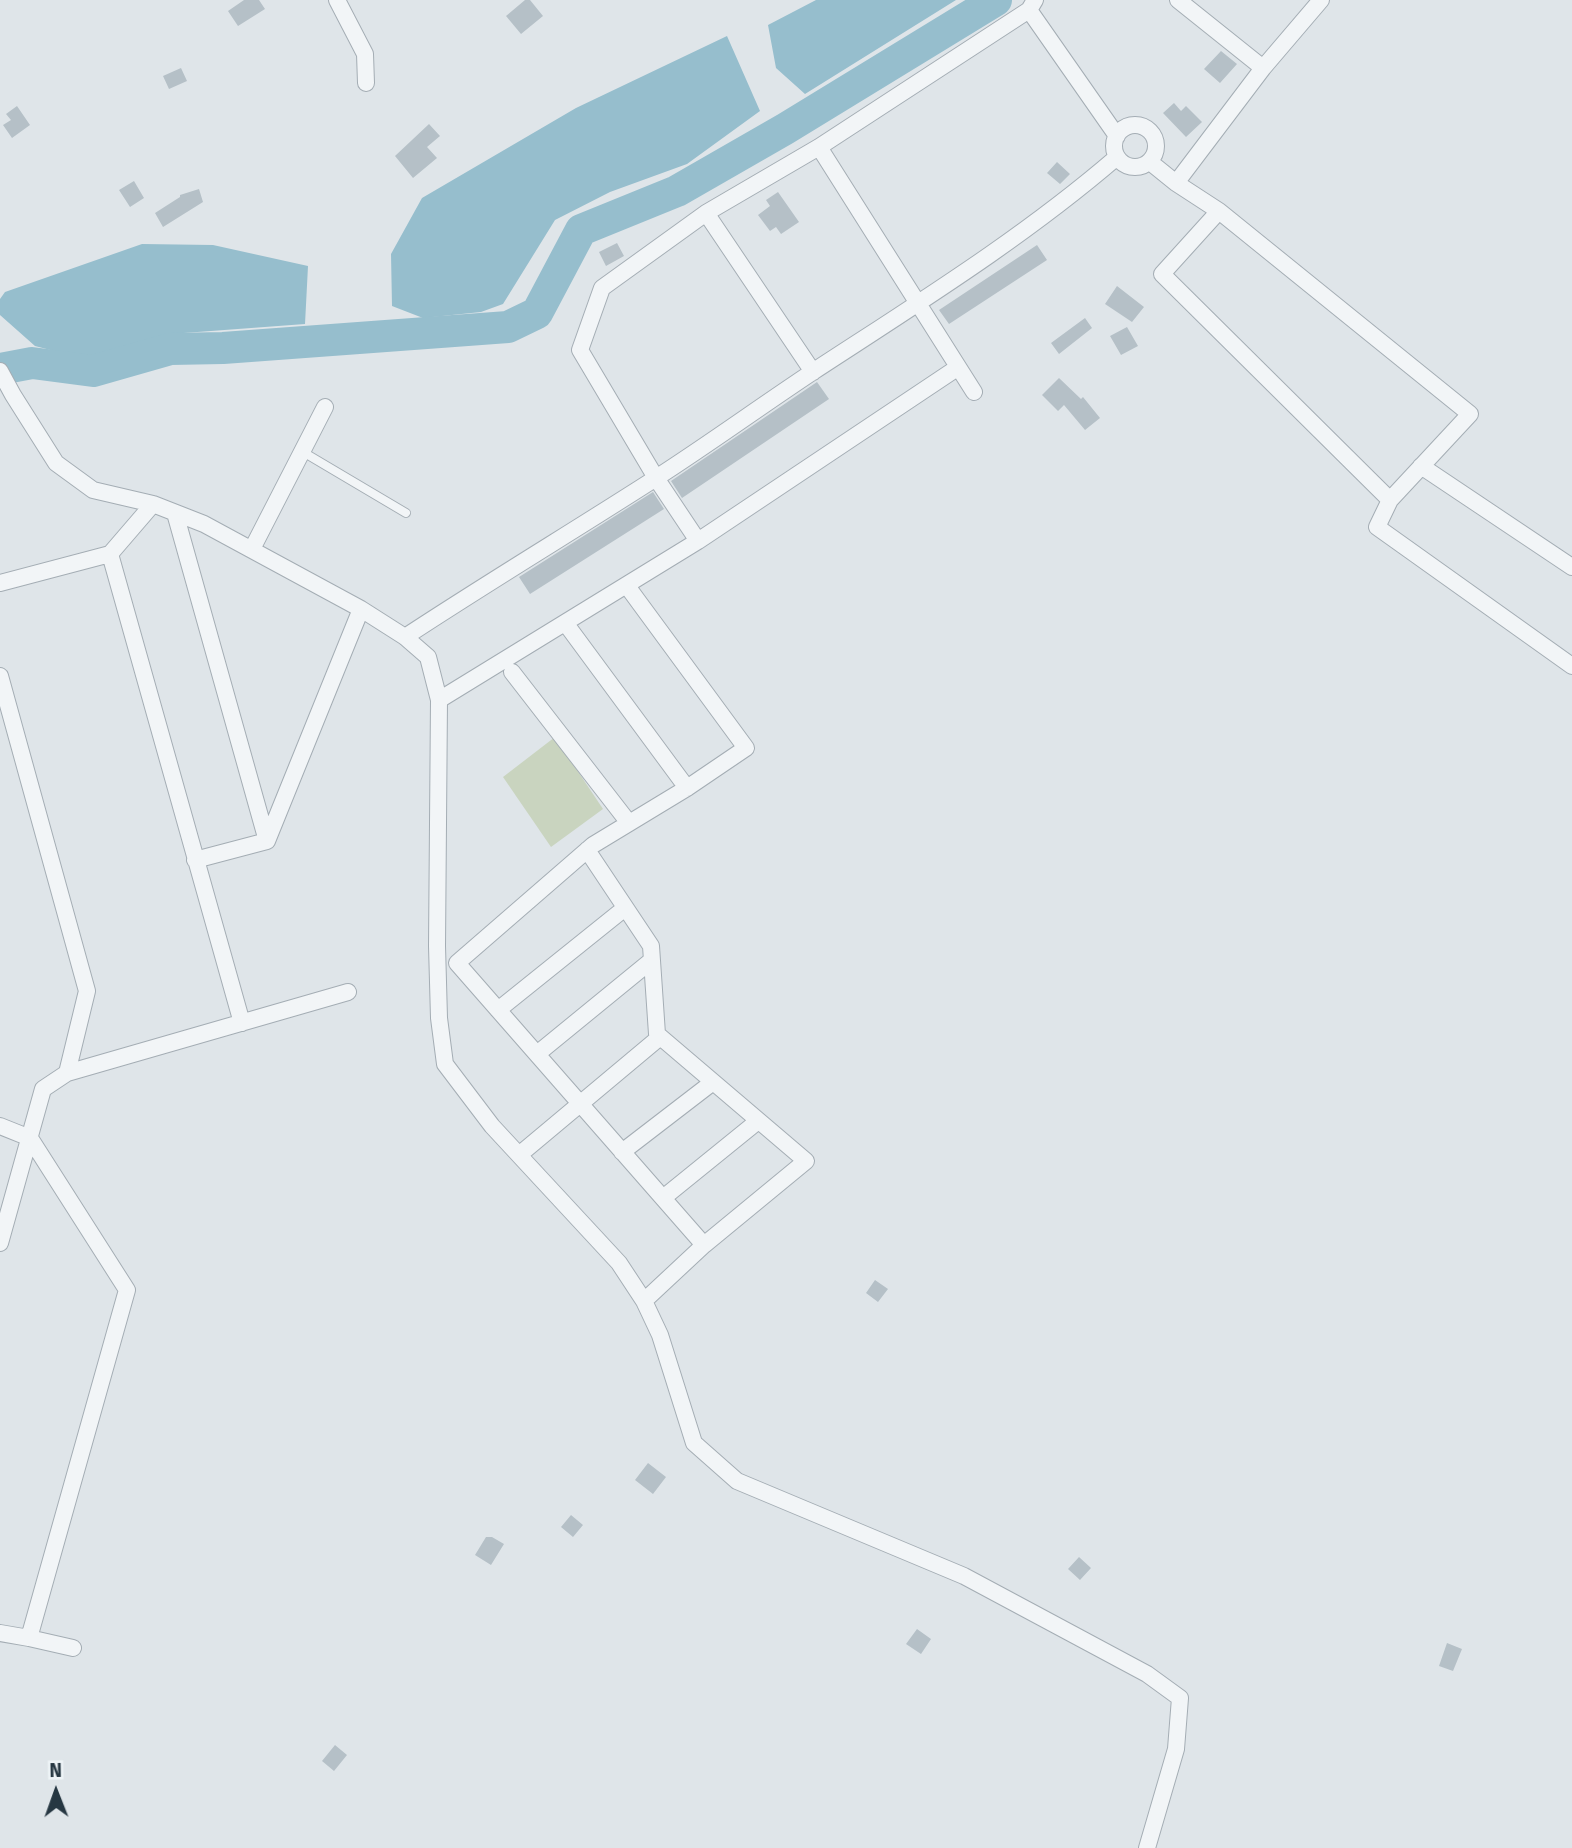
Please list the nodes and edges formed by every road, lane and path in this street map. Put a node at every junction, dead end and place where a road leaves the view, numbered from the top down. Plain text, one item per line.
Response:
1 (337, 0) edge
2 (1178, 0) edge
3 (1321, 0) edge
4 (1032, 5) edge
5 (1263, 68) junction
6 (366, 83) dead end
7 (1117, 136) junction
8 (819, 147) junction
9 (1117, 157) junction
10 (1150, 162) junction
11 (1176, 183) junction
12 (1220, 211) junction
13 (706, 213) junction
14 (918, 304) junction
15 (957, 368) junction
16 (813, 372) junction
17 (2, 375) edge
18 (974, 392) dead end
19 (325, 407) dead end
20 (303, 453) junction
21 (1421, 466) junction
22 (656, 478) junction
23 (1390, 500) junction
24 (153, 504) junction
25 (175, 513) junction
26 (406, 513) dead end
27 (698, 541) junction
28 (251, 549) junction
29 (110, 554) junction
30 (1572, 567) edge
31 (0, 583) edge
32 (627, 586) junction
33 (361, 610) junction
34 (566, 624) junction
35 (405, 638) junction
36 (1572, 666) edge
37 (512, 672) dead end
38 (0, 676) edge
39 (439, 699) junction
40 (687, 788) junction
41 (629, 823) junction
42 (267, 841) junction
43 (587, 850) junction
44 (195, 860) junction
45 (625, 908) junction
46 (652, 960) junction
47 (348, 992) dead end
48 (498, 1010) junction
49 (242, 1023) junction
50 (660, 1037) junction
51 (537, 1054) junction
52 (67, 1073) junction
53 (713, 1082) junction
54 (580, 1103) junction
55 (758, 1121) junction
56 (0, 1126) edge
57 (30, 1138) junction
58 (622, 1152) junction
59 (519, 1155) junction
60 (663, 1198) junction
61 (0, 1243) edge
62 (704, 1245) junction
63 (644, 1301) junction
64 (0, 1633) edge
65 (29, 1638) junction
66 (73, 1648) dead end
67 (1147, 1848) edge

1 - 6 street
2 - 5 street
3 - 5 street
4 - 7 street
4 - 8 street
5 - 11 street
7 - 9 street
7 - 10 street
8 - 13 street
8 - 14 street
9 - 10 street
9 - 14 street
10 - 11 street
11 - 12 street
12 - 21 street
12 - 23 street
13 - 16 street
13 - 22 street
14 - 15 street
14 - 16 street
15 - 18 street
15 - 27 street
16 - 22 street
17 - 24 street
19 - 20 street
20 - 26 lane
20 - 28 street
21 - 23 street
21 - 30 street
22 - 27 street
22 - 35 street
23 - 36 street
24 - 25 street
24 - 29 street
25 - 28 street
25 - 42 street
27 - 32 street
28 - 33 street
29 - 31 street
29 - 44 street
32 - 34 street
32 - 40 street
33 - 35 street
33 - 42 street
34 - 39 street
34 - 40 street
35 - 39 street
37 - 41 street
38 - 52 street
39 - 59 street
40 - 41 street
41 - 43 street
42 - 44 street
43 - 45 street
43 - 48 street
44 - 49 street
45 - 46 street
45 - 48 street
46 - 50 street
46 - 51 street
47 - 49 street
48 - 51 street
49 - 52 street
50 - 53 street
50 - 54 street
51 - 54 street
52 - 57 street
53 - 55 street
53 - 58 street
54 - 58 street
54 - 59 street
55 - 60 street
55 - 62 street
56 - 57 street
57 - 61 street
57 - 65 street
58 - 60 street
59 - 63 street
60 - 62 street
62 - 63 street
63 - 67 street
64 - 65 street
65 - 66 street

